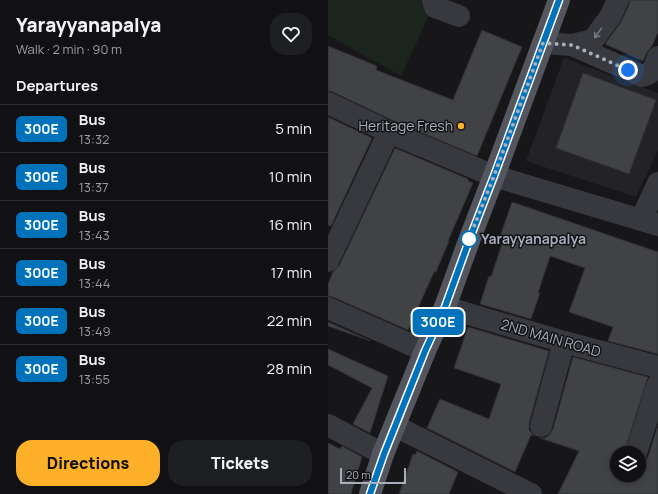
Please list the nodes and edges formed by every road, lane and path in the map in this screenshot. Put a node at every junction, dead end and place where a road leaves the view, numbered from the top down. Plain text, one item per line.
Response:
1 (433, 0) edge
2 (559, 0) edge
3 (618, 0) edge
4 (459, 16) dead end
5 (543, 43) junction
6 (572, 45) junction
7 (658, 57) edge
8 (328, 103) edge
9 (389, 132) junction
10 (494, 176) junction
11 (658, 183) edge
12 (649, 223) edge
13 (328, 262) edge
14 (445, 307) junction
15 (328, 308) edge
16 (564, 342) junction
17 (425, 351) junction
18 (658, 367) edge
19 (658, 384) edge
20 (328, 425) edge
21 (395, 426) junction
22 (541, 426) dead end
23 (638, 446) edge
24 (384, 454) junction
25 (370, 494) edge
26 (531, 494) edge

1 - 4 street
2 - 5 main road
3 -> 6 street
5 - 6 street
5 - 10 main road
6 - 7 street
8 - 9 street
9 - 10 street
9 - 13 street
10 - 12 street
10 - 14 main road
11 - 12 street
14 - 16 street, 2ND MAIN ROAD
14 - 17 main road
15 - 17 street
16 - 18 street, 2ND MAIN ROAD
16 - 22 street
17 - 21 main road
19 - 23 street
20 - 24 street
21 - 24 main road
21 - 26 street
24 - 25 main road

